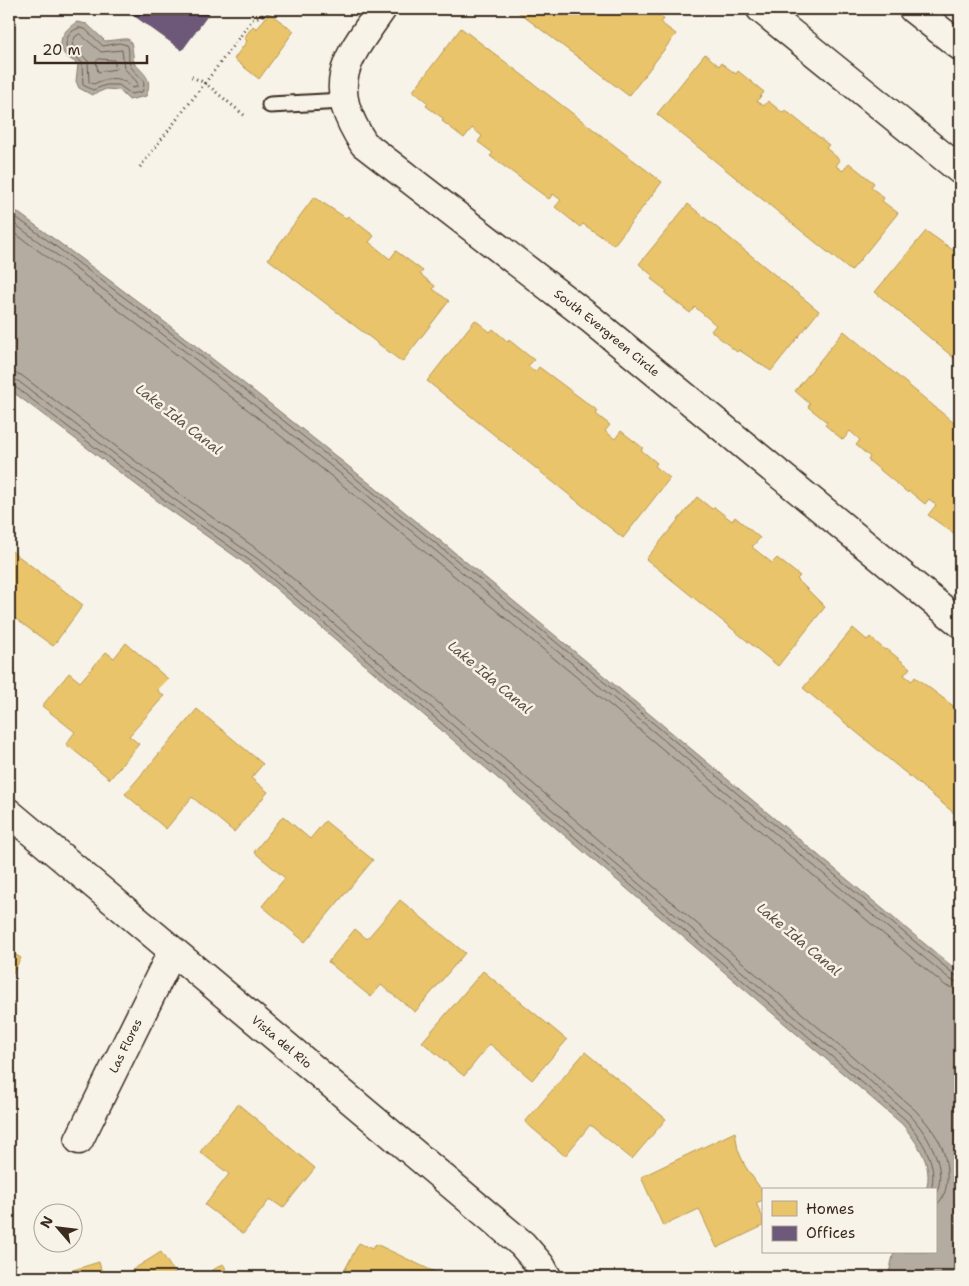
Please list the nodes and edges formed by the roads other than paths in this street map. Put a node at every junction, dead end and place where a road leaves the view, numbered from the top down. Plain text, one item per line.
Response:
1 (382, 9) edge
2 (761, 9) edge
3 (914, 9) edge
4 (960, 46) edge
5 (342, 101) junction
6 (270, 105) dead end
7 (960, 170) edge
8 (960, 623) edge
9 (9, 813) edge
10 (172, 952) junction
11 (79, 1140) dead end
12 (547, 1277) edge

1 - 5 street, South Evergreen Circle
2 - 7 street
3 - 4 street
5 - 6 lane
5 - 8 street, South Evergreen Circle
9 - 10 street, Vista del Rio
10 - 11 street, Las Flores
10 - 12 street, Vista del Rio

